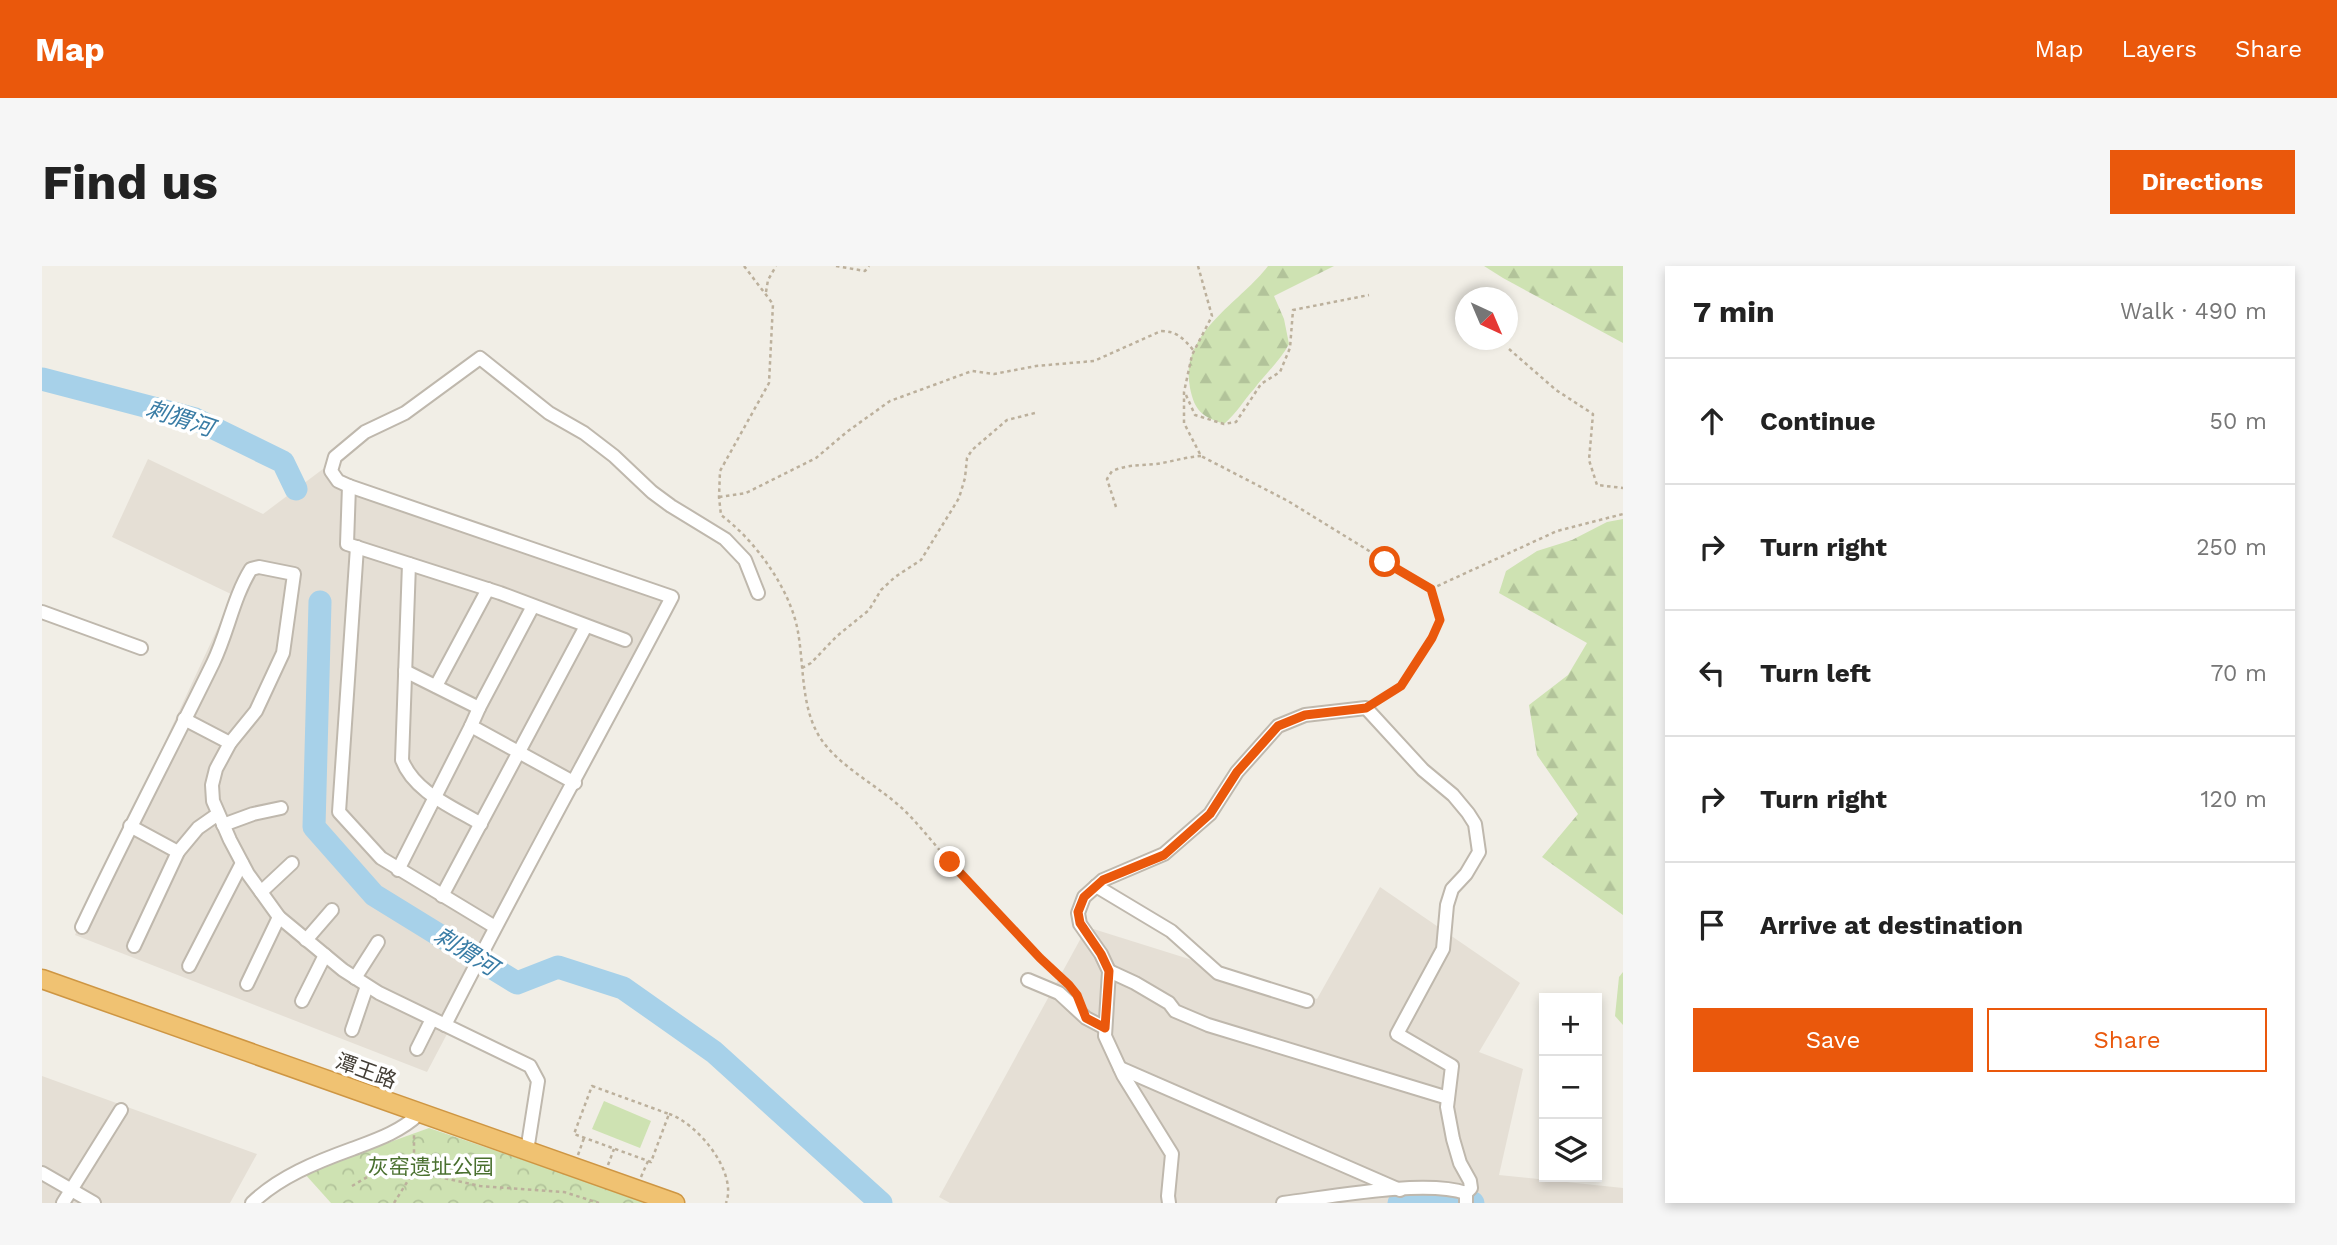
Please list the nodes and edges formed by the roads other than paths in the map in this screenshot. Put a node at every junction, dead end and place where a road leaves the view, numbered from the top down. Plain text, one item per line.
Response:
1 (349, 486) junction
2 (357, 547) junction
3 (409, 564) junction
4 (488, 589) junction
5 (758, 593) dead end
6 (533, 606) junction
7 (42, 612) edge
8 (586, 626) junction
9 (625, 640) dead end
10 (141, 648) dead end
11 (405, 671) junction
12 (436, 687) junction
13 (479, 708) junction
14 (184, 719) junction
15 (471, 726) junction
16 (230, 743) junction
17 (519, 752) junction
18 (575, 783) junction
19 (436, 796) junction
20 (281, 808) dead end
21 (221, 819) junction
22 (481, 824) junction
23 (130, 827) junction
24 (178, 852) junction
25 (243, 863) junction
26 (292, 863) dead end
27 (398, 870) junction
28 (1096, 886) junction
29 (261, 892) junction
30 (442, 896) junction
31 (332, 910) dead end
32 (279, 917) junction
33 (82, 927) dead end
34 (495, 927) junction
35 (306, 940) junction
36 (378, 942) dead end
37 (134, 946) dead end
38 (325, 955) junction
39 (189, 966) dead end
40 (1109, 971) junction
41 (355, 978) junction
42 (42, 979) edge
43 (1028, 980) dead end
44 (247, 984) dead end
45 (367, 986) junction
46 (302, 1001) dead end
47 (1307, 1001) dead end
48 (432, 1019) junction
49 (445, 1025) junction
50 (1105, 1028) junction
51 (352, 1030) dead end
52 (417, 1049) dead end
53 (1120, 1068) junction
54 (1448, 1098) junction
55 (121, 1110) dead end
56 (417, 1116) junction
57 (527, 1151) junction
58 (42, 1174) edge
59 (71, 1189) junction
60 (1399, 1190) junction
61 (1466, 1197) edge
62 (63, 1203) edge
63 (93, 1203) edge
64 (252, 1203) edge
65 (675, 1203) edge
66 (1169, 1203) edge
67 (1283, 1203) edge

1 - 2 street
1 - 5 street
1 - 18 street
2 - 3 street
2 - 27 street
3 - 4 street
3 - 11 street
4 - 6 street
4 - 12 street
6 - 8 street
6 - 13 street
7 - 10 street
8 - 9 street
8 - 17 street
11 - 12 street
11 - 19 street
12 - 13 street
13 - 15 street
14 - 16 street
14 - 16 street
14 - 23 street
15 - 17 street
15 - 19 street
16 - 21 street
17 - 18 street
17 - 22 street
18 - 34 street
19 - 22 street
19 - 27 street
20 - 21 street
21 - 24 street
21 - 25 street
22 - 30 street
23 - 24 street
23 - 33 street
24 - 37 street
25 - 29 street
25 - 39 street
26 - 29 street
27 - 30 street
28 - 40 street
28 - 47 street
28 - 54 street
29 - 32 street
30 - 34 street
31 - 35 street
32 - 35 street
32 - 44 street
34 - 49 street
35 - 38 street
36 - 41 street
38 - 41 street
38 - 46 street
40 - 50 street
40 - 54 street
41 - 45 street
42 - 56 highway, 潭王路
43 - 50 street
45 - 48 street
45 - 51 street
48 - 49 street
48 - 52 street
49 - 57 street
50 - 53 street
53 - 60 street
53 - 66 street
54 - 61 street
55 - 59 street
56 - 57 highway, 潭王路
56 - 64 street
57 - 65 highway, 潭王路
58 - 59 street
59 - 62 street
59 - 63 street
60 - 61 street
60 - 67 street

